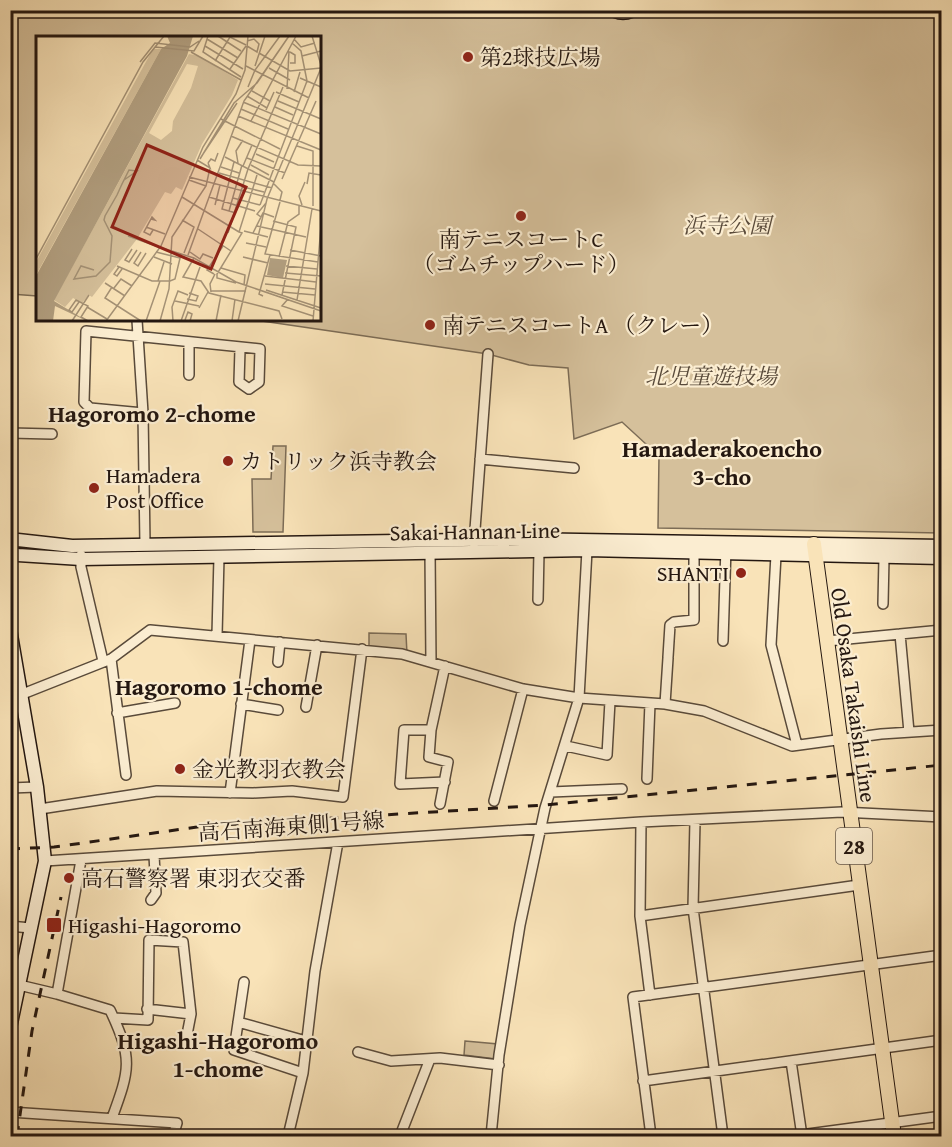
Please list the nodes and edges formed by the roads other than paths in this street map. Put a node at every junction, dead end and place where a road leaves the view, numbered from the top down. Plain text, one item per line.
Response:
1 (137, 321) edge
2 (138, 337) junction
3 (189, 343) junction
4 (240, 349) dead end
5 (488, 354) dead end
6 (189, 375) dead end
7 (143, 413) junction
8 (10, 433) edge
9 (52, 434) dead end
10 (480, 459) junction
11 (574, 468) dead end
12 (10, 542) edge
13 (145, 544) junction
14 (474, 546) junction
15 (726, 548) junction
16 (587, 550) junction
17 (814, 550) junction
18 (539, 551) junction
19 (10, 552) edge
20 (430, 552) junction
21 (694, 553) junction
22 (941, 554) edge
23 (776, 555) junction
24 (81, 557) junction
25 (219, 557) junction
26 (884, 557) junction
27 (942, 577) edge
28 (538, 600) dead end
29 (883, 604) dead end
30 (10, 629) edge
31 (942, 630) edge
32 (900, 634) junction
33 (217, 635) junction
34 (250, 640) junction
35 (826, 640) junction
36 (723, 641) dead end
37 (280, 642) junction
38 (317, 645) junction
39 (362, 649) junction
40 (107, 660) junction
41 (278, 662) dead end
42 (432, 662) junction
43 (445, 666) junction
44 (523, 689) junction
45 (16, 697) edge
46 (579, 698) junction
47 (610, 701) junction
48 (175, 703) dead end
49 (650, 703) junction
50 (241, 704) junction
51 (666, 705) junction
52 (306, 707) dead end
53 (278, 710) dead end
54 (117, 713) junction
55 (430, 730) junction
56 (942, 730) edge
57 (909, 732) junction
58 (839, 740) junction
59 (797, 745) junction
60 (566, 746) junction
61 (126, 775) dead end
62 (647, 778) dead end
63 (445, 783) junction
64 (37, 787) junction
65 (10, 788) edge
66 (622, 789) dead end
67 (551, 792) junction
68 (230, 793) junction
69 (494, 801) dead end
70 (440, 804) dead end
71 (40, 809) junction
72 (849, 812) junction
73 (942, 817) edge
74 (695, 820) junction
75 (641, 822) junction
76 (540, 830) junction
77 (338, 842) junction
78 (154, 855) junction
79 (81, 860) junction
80 (45, 861) junction
81 (859, 885) junction
82 (151, 900) dead end
83 (693, 908) junction
84 (640, 916) junction
85 (10, 926) edge
86 (30, 928) junction
87 (942, 955) edge
88 (870, 965) junction
89 (244, 982) dead end
90 (19, 985) junction
91 (703, 987) junction
92 (57, 994) junction
93 (650, 995) junction
94 (147, 1009) junction
95 (191, 1014) junction
96 (114, 1017) junction
97 (238, 1022) junction
98 (10, 1028) edge
99 (942, 1040) edge
100 (306, 1041) junction
101 (185, 1045) dead end
102 (882, 1048) junction
103 (358, 1052) dead end
104 (430, 1059) junction
105 (791, 1061) junction
106 (499, 1065) junction
107 (715, 1072) junction
108 (303, 1073) junction
109 (643, 1081) junction
110 (10, 1112) edge
111 (112, 1118) junction
112 (941, 1118) edge
113 (892, 1121) junction
114 (799, 1136) edge
115 (173, 1137) edge
116 (288, 1137) edge
117 (400, 1137) edge
118 (491, 1137) edge
119 (651, 1137) edge
120 (723, 1137) edge
121 (894, 1137) edge

1 - 2 street
2 - 3 street
2 - 7 street
2 - 7 street
3 - 4 street
3 - 6 street
5 - 10 street
7 - 13 street
8 - 9 street
10 - 11 street
10 - 14 street
12 - 13 main road, Sakai Hannan Line
13 - 14 main road, Sakai Hannan Line
14 - 15 main road, Sakai Hannan Line
14 - 18 main road, Sakai Hannan Line
14 - 20 main road, Sakai Hannan Line
15 - 17 main road, Sakai Hannan Line
15 - 21 main road, Sakai Hannan Line
15 - 23 main road, Sakai Hannan Line
15 - 36 street
16 - 18 main road, Sakai Hannan Line
16 - 21 main road, Sakai Hannan Line
16 - 46 street
17 - 22 main road, Sakai Hannan Line
17 - 23 main road, Sakai Hannan Line
17 - 26 main road, Sakai Hannan Line
17 - 35 main road, Old Osaka Takaishi Line / 28
18 - 28 street
19 - 24 main road, Sakai Hannan Line
20 - 25 main road, Sakai Hannan Line
20 - 42 street
21 - 51 street
22 - 26 main road, Sakai Hannan Line
22 - 27 street
23 - 59 street
24 - 25 main road, Sakai Hannan Line
24 - 40 street
25 - 33 street
26 - 29 street
30 - 45 main road
31 - 32 street
32 - 35 street
32 - 57 street
33 - 34 street
33 - 40 street
34 - 37 street
34 - 50 street
35 - 58 main road, Old Osaka Takaishi Line / 28
37 - 38 street
37 - 41 street
38 - 39 street
38 - 52 street
39 - 42 street
39 - 68 street
40 - 45 street
40 - 54 street
42 - 43 street
43 - 44 street
43 - 55 street
44 - 46 street
44 - 69 street
45 - 64 main road
46 - 47 street
46 - 60 street
47 - 49 street
47 - 60 street
48 - 54 street
49 - 51 street
49 - 62 street
50 - 53 street
50 - 68 street
51 - 59 street
54 - 61 street
55 - 63 street
55 - 63 street
56 - 57 street
57 - 58 street
58 - 59 street
58 - 72 main road, Old Osaka Takaishi Line / 28
60 - 67 street
63 - 70 street
64 - 65 street
64 - 71 main road
66 - 67 street
67 - 76 street
68 - 71 street
71 - 80 main road
72 - 73 street, 高石南海東側1号線
72 - 74 street, 高石南海東側1号線
72 - 81 main road, Old Osaka Takaishi Line / 28
74 - 75 street, 高石南海東側1号線
74 - 83 street
75 - 76 street, 高石南海東側1号線
75 - 84 street
76 - 77 street, 高石南海東側1号線
76 - 106 street
77 - 78 street, 高石南海東側1号線
77 - 100 street
78 - 79 street, 高石南海東側1号線
78 - 82 street
79 - 80 street, 高石南海東側1号線
79 - 92 street
80 - 86 main road
81 - 83 street
81 - 88 main road, Old Osaka Takaishi Line / 28
83 - 84 street
83 - 91 street
84 - 93 street
85 - 86 street
86 - 90 main road
87 - 88 street
88 - 91 street
88 - 102 main road, Old Osaka Takaishi Line / 28
89 - 97 street
90 - 92 street
90 - 98 main road
91 - 93 street
91 - 107 street
92 - 96 street
93 - 109 street
94 - 95 street
94 - 95 street
94 - 96 street
95 - 101 street
96 - 111 street
97 - 100 street
97 - 108 street
99 - 102 street
100 - 108 street
102 - 105 street
102 - 113 main road, Old Osaka Takaishi Line / 28
103 - 104 street
104 - 106 street
104 - 117 street
105 - 107 street
105 - 114 street
106 - 118 street
107 - 109 street
107 - 120 street
108 - 116 street
109 - 119 street
110 - 111 street
111 - 115 street
112 - 113 street
113 - 114 street
113 - 121 main road, Old Osaka Takaishi Line / 28

